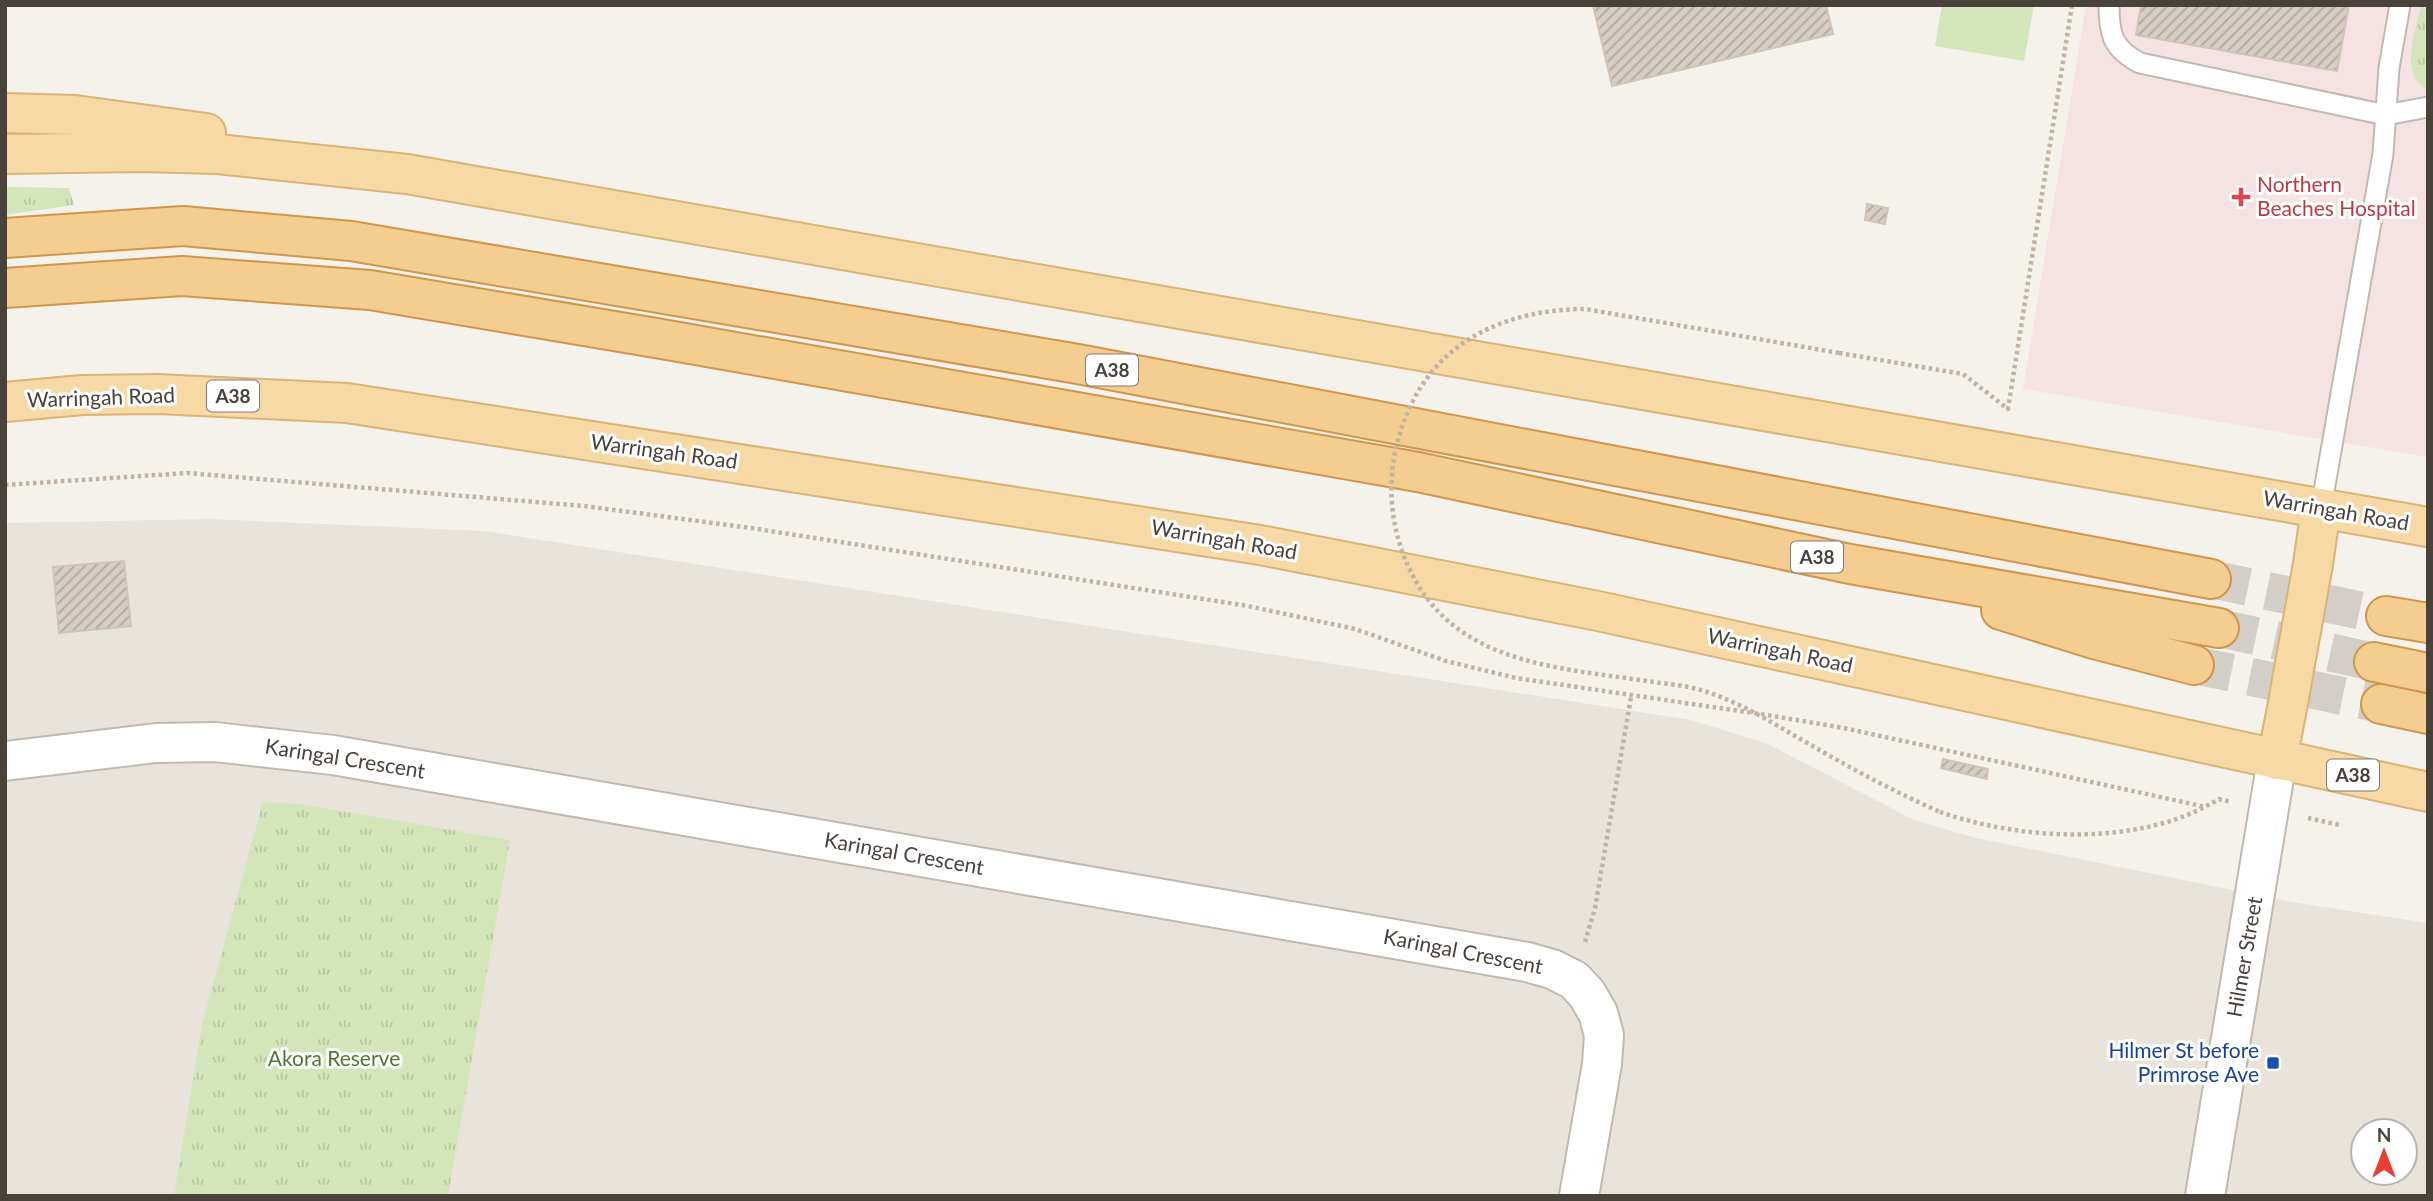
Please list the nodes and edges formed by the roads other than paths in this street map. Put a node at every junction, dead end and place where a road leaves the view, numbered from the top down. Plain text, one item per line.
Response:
1 (2109, 5) edge
2 (2400, 5) edge
3 (2428, 107) edge
4 (5, 114) edge
5 (2386, 115) junction
6 (5, 154) edge
7 (407, 174) junction
8 (5, 238) edge
9 (5, 288) edge
10 (5, 402) edge
11 (2321, 508) junction
12 (2428, 527) edge
13 (1850, 564) junction
14 (2211, 579) tunnel mouth
15 (2386, 616) tunnel mouth
16 (2428, 623) edge
17 (2219, 628) tunnel mouth
18 (2374, 662) tunnel mouth
19 (2194, 665) tunnel mouth
20 (2428, 673) edge
21 (2381, 704) tunnel mouth
22 (2428, 714) edge
23 (2277, 760) junction
24 (5, 761) edge
25 (2428, 792) edge
26 (1579, 1196) edge
27 (2205, 1196) edge

1 - 5 lane
2 - 5 lane
3 - 5 lane
4 - 7 main road
5 - 11 lane
6 - 7 main road, Warringah Road
7 - 11 main road, Warringah Road
8 - 14 highway, A38
9 - 13 highway, A38
10 - 23 main road, Warringah Road / A38
11 - 12 main road, Warringah Road
11 - 23 main road, bridge
13 - 17 highway, A38
13 - 19 highway
15 - 16 highway
18 - 20 highway
21 - 22 highway
23 - 25 main road, Warringah Road / A38
23 - 27 street, Hilmer Street
24 - 26 street, Karingal Crescent

